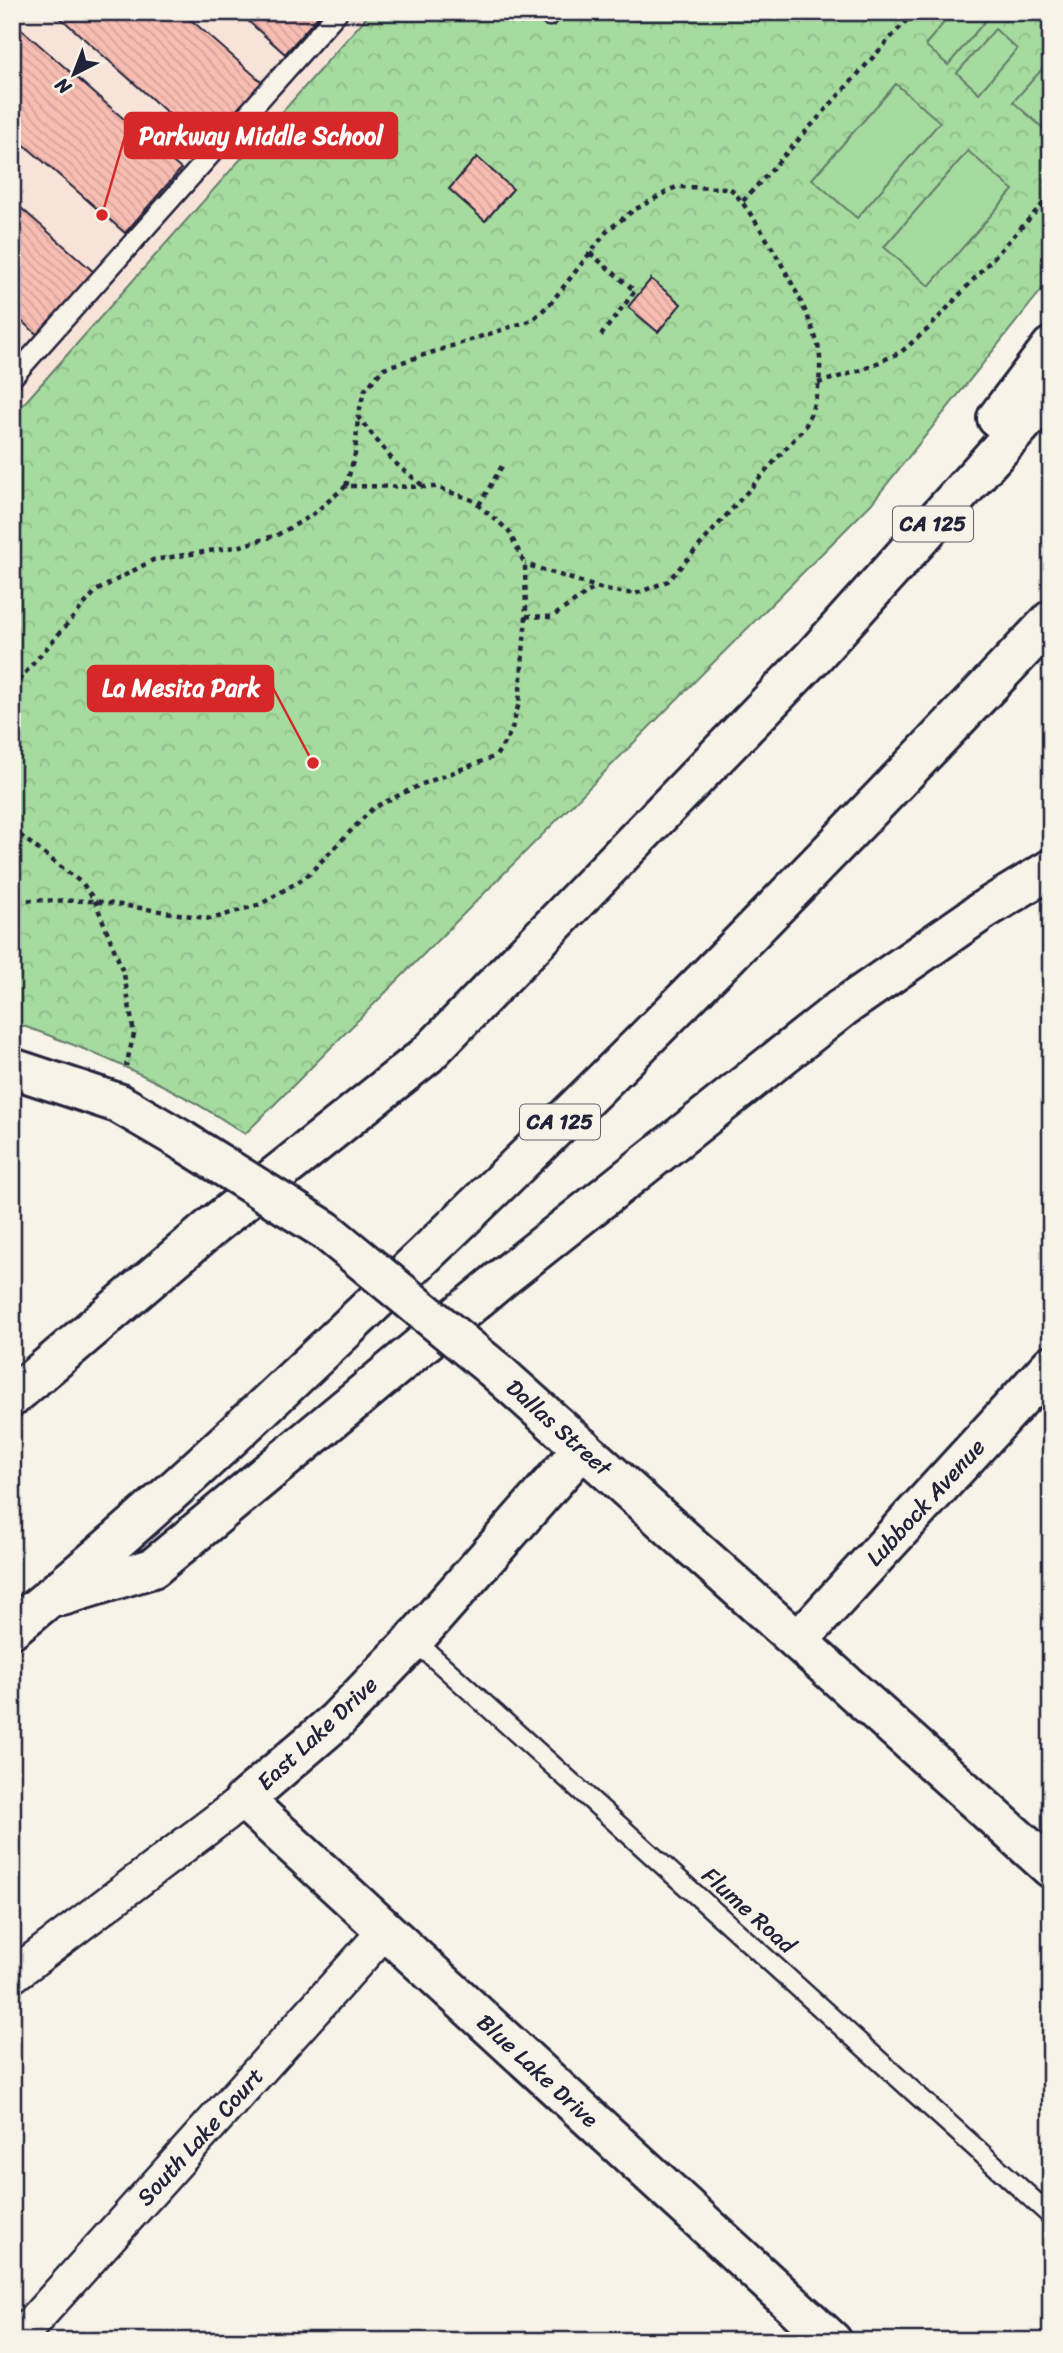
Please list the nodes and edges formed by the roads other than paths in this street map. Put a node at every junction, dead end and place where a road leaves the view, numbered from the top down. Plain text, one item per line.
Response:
1 (338, 12) edge
2 (1051, 347) edge
3 (12, 378) edge
4 (1051, 392) edge
5 (1051, 620) edge
6 (814, 656) junction
7 (1051, 869) edge
8 (12, 1068) edge
9 (1051, 1365) edge
10 (12, 1397) edge
11 (583, 1448) junction
12 (47, 1600) junction
13 (12, 1628) edge
14 (414, 1640) junction
15 (799, 1640) junction
16 (244, 1800) junction
17 (1051, 1868) edge
18 (384, 1932) junction
19 (12, 1976) edge
20 (1051, 2216) edge
21 (16, 2341) edge
22 (832, 2341) edge

1 - 3 lane
2 - 6 main road
4 - 6 main road, CA 125
5 - 12 main road, CA 125
6 - 10 main road, CA 125
7 - 12 main road
8 - 11 main road, Dallas Street, bridge
9 - 15 main road, Lubbock Avenue
11 - 14 main road, East Lake Drive
11 - 15 main road, Dallas Street
12 - 13 main road, CA 125
14 - 16 main road, East Lake Drive
14 - 20 lane, Flume Road
15 - 17 main road, Dallas Street
16 - 18 main road, Blue Lake Drive
16 - 19 street, East Lake Drive
18 - 21 street, South Lake Court
18 - 22 main road, Blue Lake Drive

